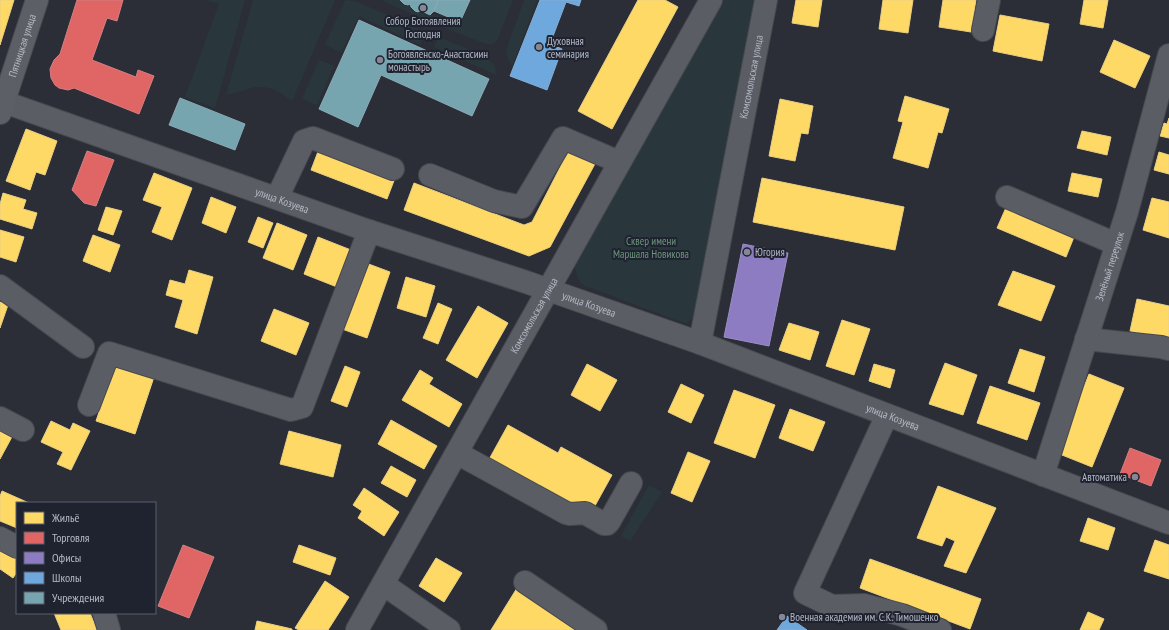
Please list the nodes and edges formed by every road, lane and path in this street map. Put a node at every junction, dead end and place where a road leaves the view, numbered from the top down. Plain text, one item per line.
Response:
1 (37, 0) edge
2 (711, 0) edge
3 (766, 0) edge
4 (989, 0) edge
5 (983, 30) dead end
6 (1169, 55) edge
7 (6, 78) edge
8 (2, 108) edge
9 (620, 162) junction
10 (393, 169) dead end
11 (430, 175) dead end
12 (1007, 197) dead end
13 (277, 198) junction
14 (369, 231) junction
15 (1116, 244) junction
16 (0, 286) edge
17 (548, 290) junction
18 (1086, 339) junction
19 (700, 343) junction
20 (83, 347) dead end
21 (1169, 349) edge
22 (89, 405) dead end
23 (887, 415) junction
24 (0, 418) edge
25 (23, 430) dead end
26 (457, 453) junction
27 (1043, 475) junction
28 (631, 483) dead end
29 (1169, 523) edge
30 (0, 538) edge
31 (16, 546) edge
32 (525, 582) dead end
33 (383, 584) junction
34 (104, 614) edge
35 (109, 630) edge
36 (357, 630) edge
37 (449, 630) edge
38 (596, 630) edge
39 (940, 630) edge

1 - 7 main road, Пятницкая улица
2 - 9 street, Комсомольская улица
3 - 19 street, Комсомольская улица
4 - 5 street
6 - 15 street, Зелёный переулок
7 - 8 main road, Пятницкая улица
8 - 13 street, улица Козуева
9 - 11 street
9 - 17 street, Комсомольская улица
10 - 13 street
12 - 15 street
13 - 14 street, улица Козуева
14 - 17 street, улица Козуева
14 - 22 street
15 - 18 street, Зелёный переулок
16 - 20 street
17 - 19 street, улица Козуева
17 - 26 street, Комсомольская улица
18 - 21 street
18 - 27 street, Зелёный переулок
19 - 23 street, улица Козуева
23 - 27 street, улица Козуева
23 - 39 street
24 - 25 street
26 - 28 street
26 - 33 street, Комсомольская улица
27 - 29 street, улица Козуева
30 - 31 street
32 - 38 street
33 - 36 street, Комсомольская улица
33 - 37 street
34 - 35 street

